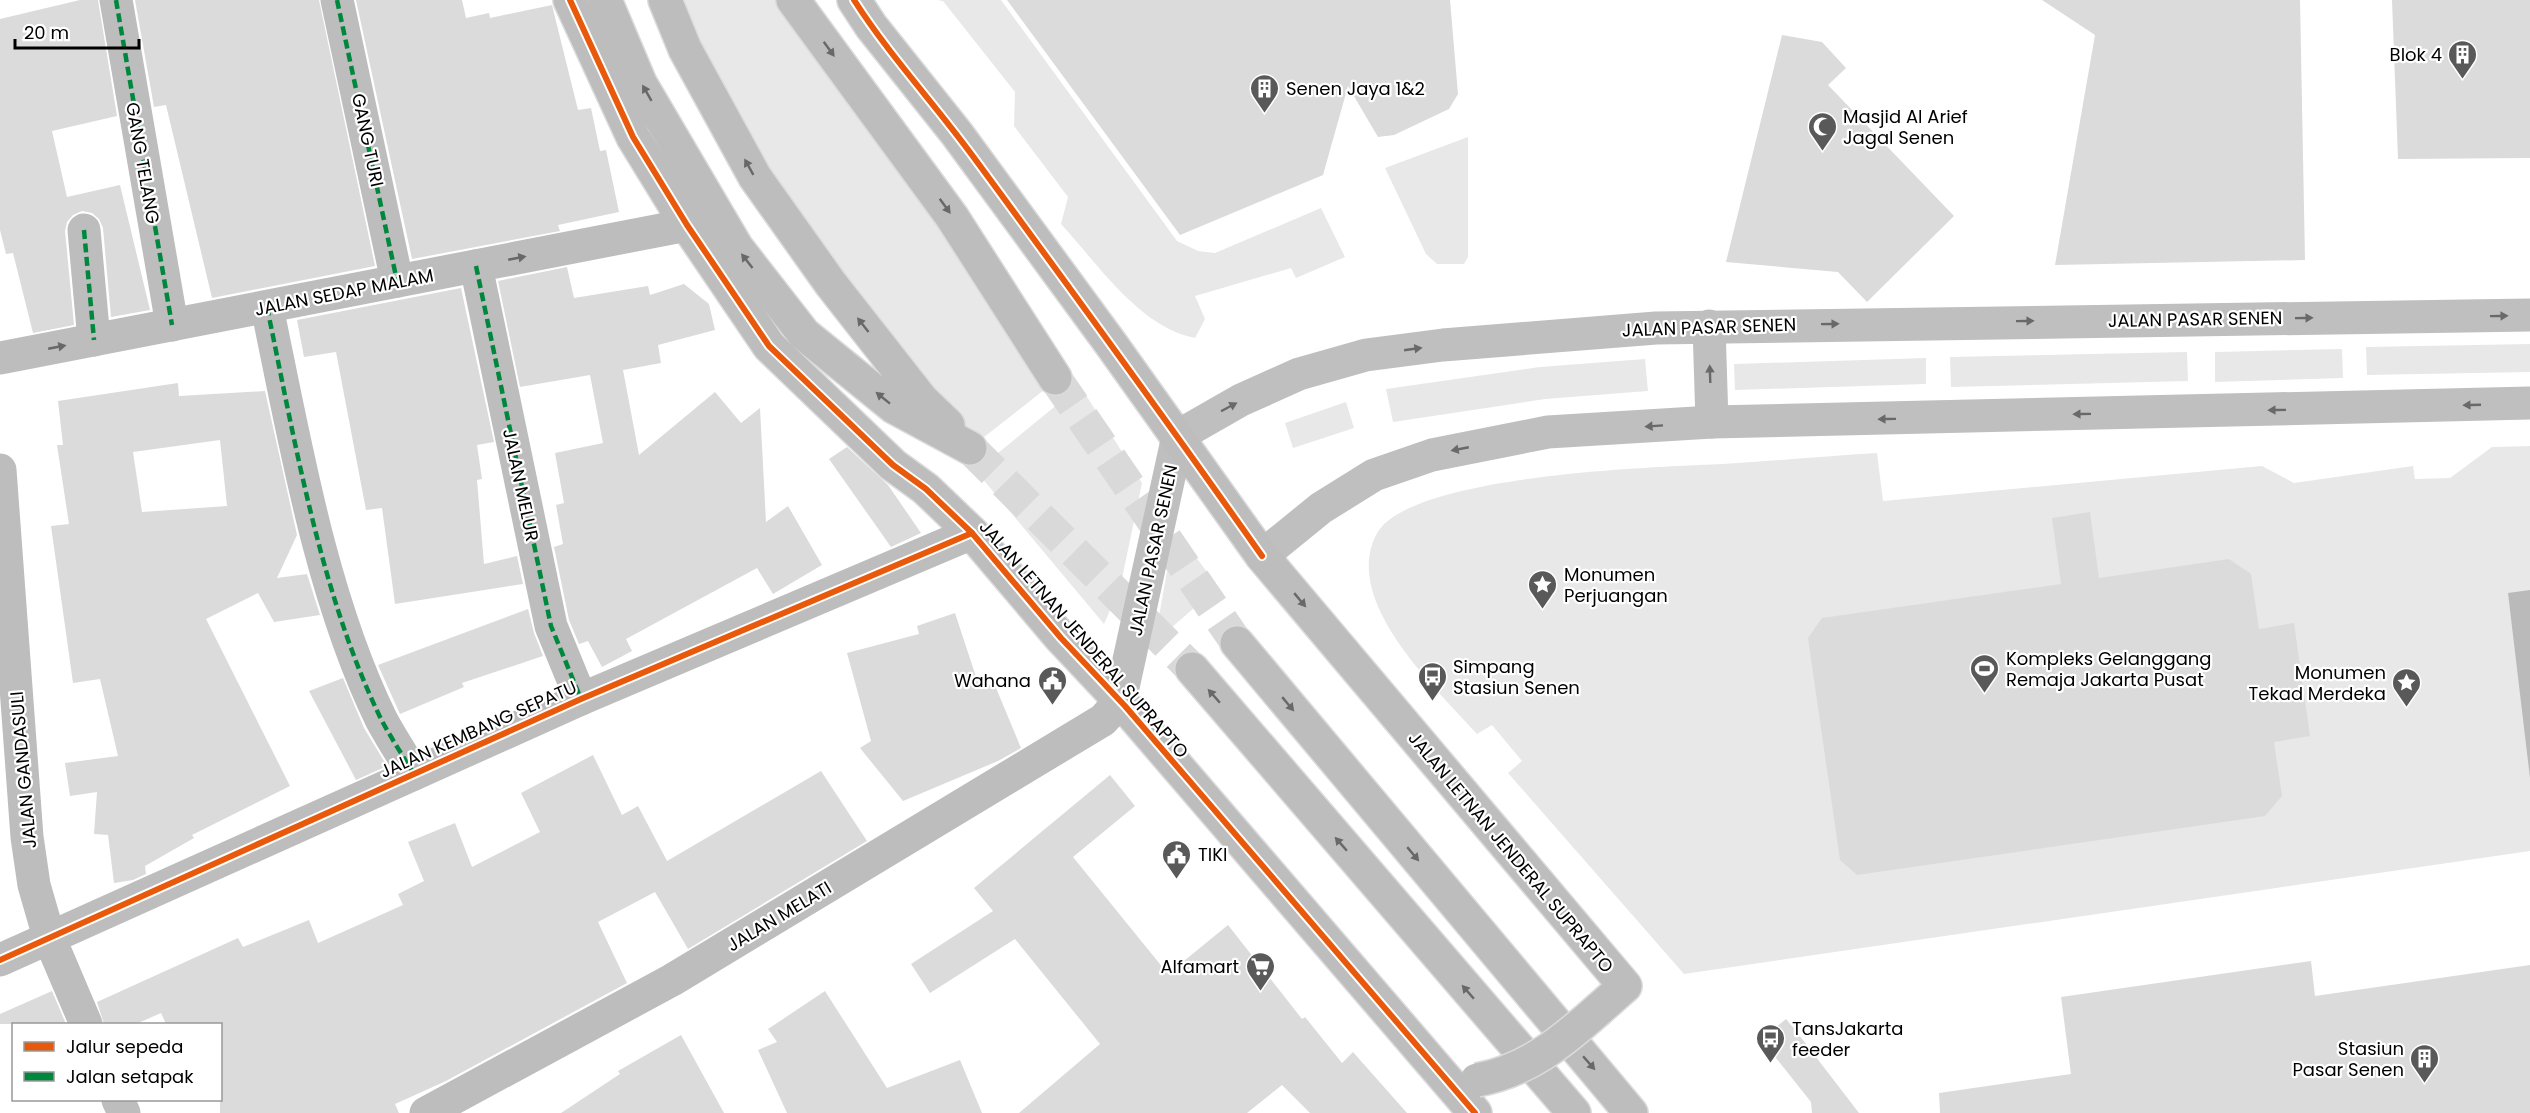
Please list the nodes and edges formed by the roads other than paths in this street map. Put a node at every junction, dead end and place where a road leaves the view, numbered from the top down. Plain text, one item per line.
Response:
1 (116, 0) edge
2 (338, 0) edge
3 (570, 0) edge
4 (605, 0) edge
5 (665, 0) edge
6 (794, 0) edge
7 (854, 0) edge
8 (687, 225) junction
9 (84, 230) dead end
10 (476, 266) junction
11 (397, 281) junction
12 (267, 307) junction
13 (2530, 315) edge
14 (172, 325) junction
15 (1709, 326) junction
16 (94, 340) junction
17 (0, 358) edge
18 (1055, 378) tunnel mouth
19 (2530, 403) edge
20 (1712, 422) junction
21 (1178, 436) junction
22 (0, 470) edge
23 (972, 533) junction
24 (1262, 556) junction
25 (1237, 643) tunnel mouth
26 (1192, 669) tunnel mouth
27 (581, 699) junction
28 (1120, 701) junction
29 (414, 774) junction
30 (49, 937) junction
31 (0, 960) edge
32 (86, 1023) edge
33 (1463, 1081) junction
34 (426, 1113) edge
35 (1475, 1113) edge
36 (1574, 1113) edge
37 (1631, 1113) edge

1 - 14 main road, GANG TELANG
2 - 11 main road, GANG TURI
3 - 8 main road, JALAN LETNAN JENDERAL SUPRAPTO
4 - 5 main road
6 -> 18 main road
7 - 21 main road, JALAN LETNAN JENDERAL SUPRAPTO
10 -> 8 main road, JALAN SEDAP MALAM
8 - 23 main road, JALAN LETNAN JENDERAL SUPRAPTO
9 - 16 main road
10 - 11 main road, JALAN SEDAP MALAM
10 - 27 main road, JALAN MELUR
11 - 12 main road, JALAN SEDAP MALAM
12 - 14 main road, JALAN SEDAP MALAM
12 - 29 main road
15 -> 13 main road, JALAN PASAR SENEN
14 - 16 main road, JALAN SEDAP MALAM
20 -> 15 main road
21 -> 15 main road, JALAN PASAR SENEN
17 -> 16 main road, JALAN SEDAP MALAM
19 -> 20 main road
20 -> 24 main road
21 - 24 main road, JALAN LETNAN JENDERAL SUPRAPTO
21 - 28 main road, JALAN PASAR SENEN
22 - 30 main road, JALAN GANDASULI
23 - 27 main road, JALAN KEMBANG SEPATU
23 - 28 main road, JALAN LETNAN JENDERAL SUPRAPTO
24 -> 33 main road, JALAN LETNAN JENDERAL SUPRAPTO, bridge
25 -> 37 main road
36 -> 26 main road
27 - 29 main road, JALAN KEMBANG SEPATU
28 - 33 main road, JALAN LETNAN JENDERAL SUPRAPTO
28 - 34 main road, JALAN MELATI
29 - 30 main road, JALAN KEMBANG SEPATU
30 - 31 main road, JALAN KEMBANG SEPATU
30 - 32 main road, JALAN GANDASULI
33 - 35 main road, JALAN LETNAN JENDERAL SUPRAPTO

